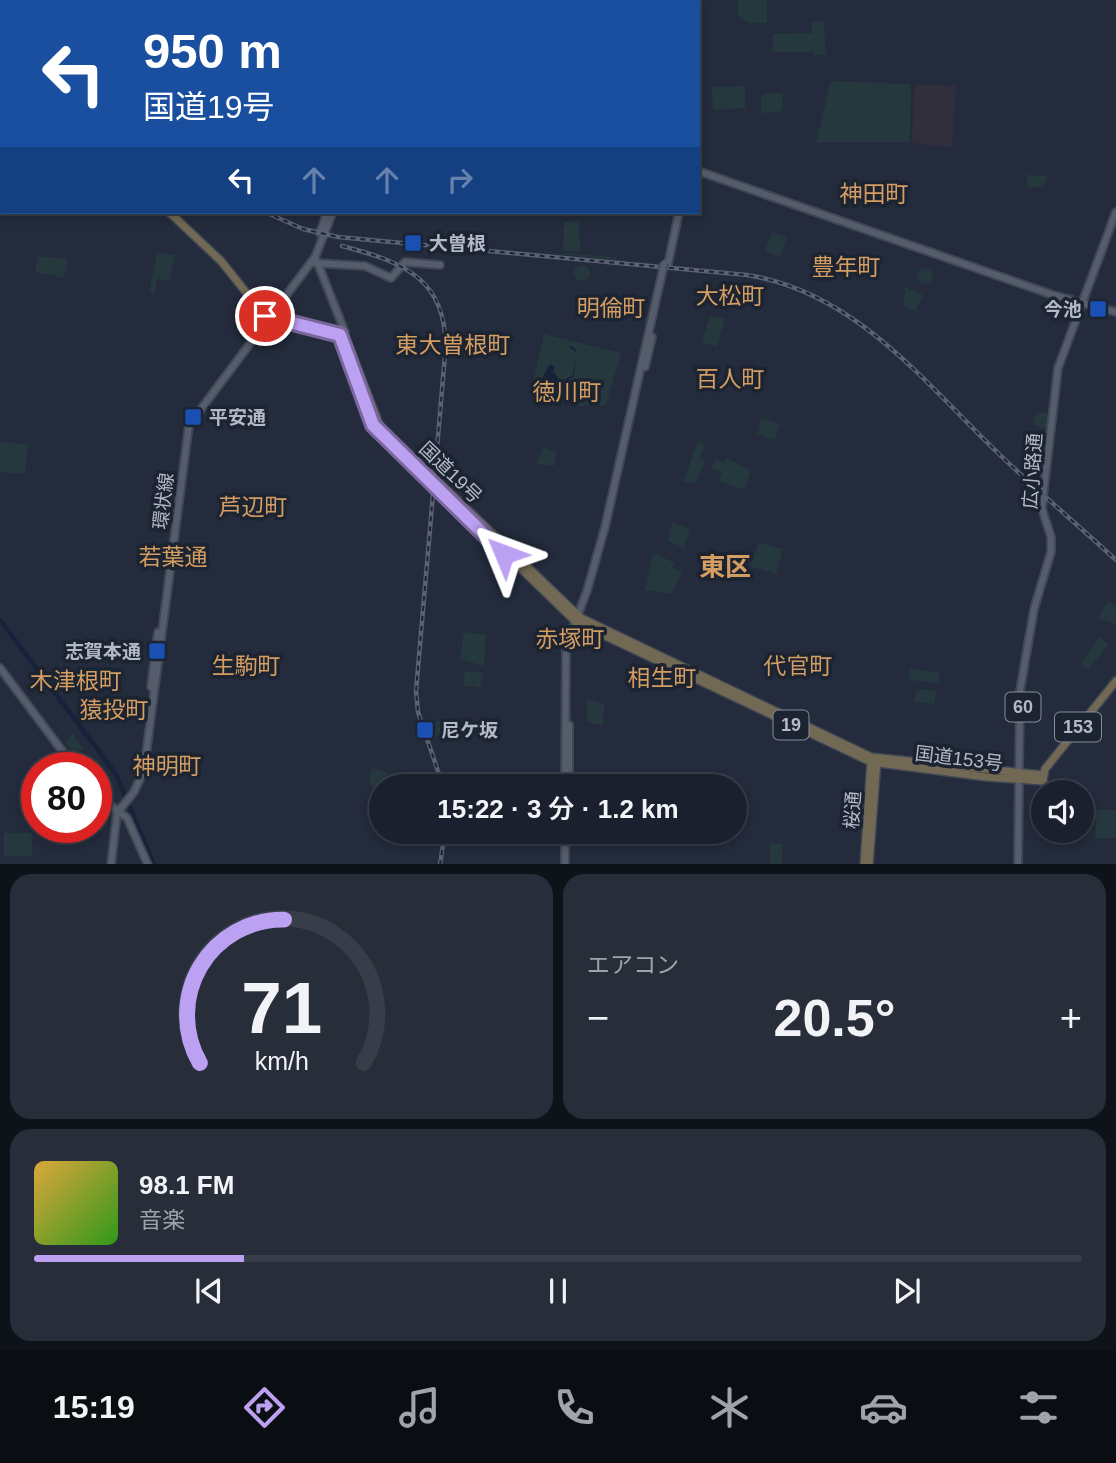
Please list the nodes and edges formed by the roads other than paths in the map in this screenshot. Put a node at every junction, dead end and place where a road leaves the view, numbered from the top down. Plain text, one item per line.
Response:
1 (700, 174) edge
2 (1116, 212) edge
3 (174, 214) edge
4 (326, 214) edge
5 (331, 214) edge
6 (677, 214) edge
7 (1116, 222) edge
8 (314, 261) junction
9 (440, 265) dead end
10 (1082, 306) junction
11 (1116, 314) edge
12 (268, 315) junction
13 (341, 334) junction
14 (353, 370) junction
15 (359, 379) junction
16 (366, 398) dead end
17 (579, 620) junction
18 (0, 670) edge
19 (1116, 681) edge
20 (61, 752) edge
21 (874, 760) junction
22 (567, 774) edge
23 (1021, 778) junction
24 (112, 807) edge
25 (116, 810) junction
26 (567, 844) edge
27 (109, 864) edge
28 (146, 864) edge
29 (567, 864) edge
30 (866, 864) edge
31 (1020, 864) edge

1 - 10 main road
2 - 10 main road, 広小路通 / 60
3 - 12 highway
4 - 8 main road
5 - 8 main road
6 - 17 main road
7 - 10 main road, 広小路通 / 60
8 - 9 main road
8 - 12 main road, 環状線
8 - 13 main road
10 - 11 main road
10 - 23 main road, 広小路通 / 60
12 - 13 highway
12 - 25 main road, 環状線
13 - 14 highway, 国道19号 / 19
13 - 15 highway
13 - 17 highway, 国道19号 / 19
14 - 15 highway
14 - 17 highway, 国道19号 / 19
15 - 16 highway
17 - 21 highway, 国道19号 / 19
17 - 22 main road
18 - 20 main road
19 - 23 highway, 国道153号 / 153
21 - 23 highway, 国道153号 / 153
21 - 30 highway, 桜通
23 - 31 main road, 広小路通 / 60
24 - 25 main road
25 - 27 main road, 環状線
25 - 28 main road
26 - 29 main road

